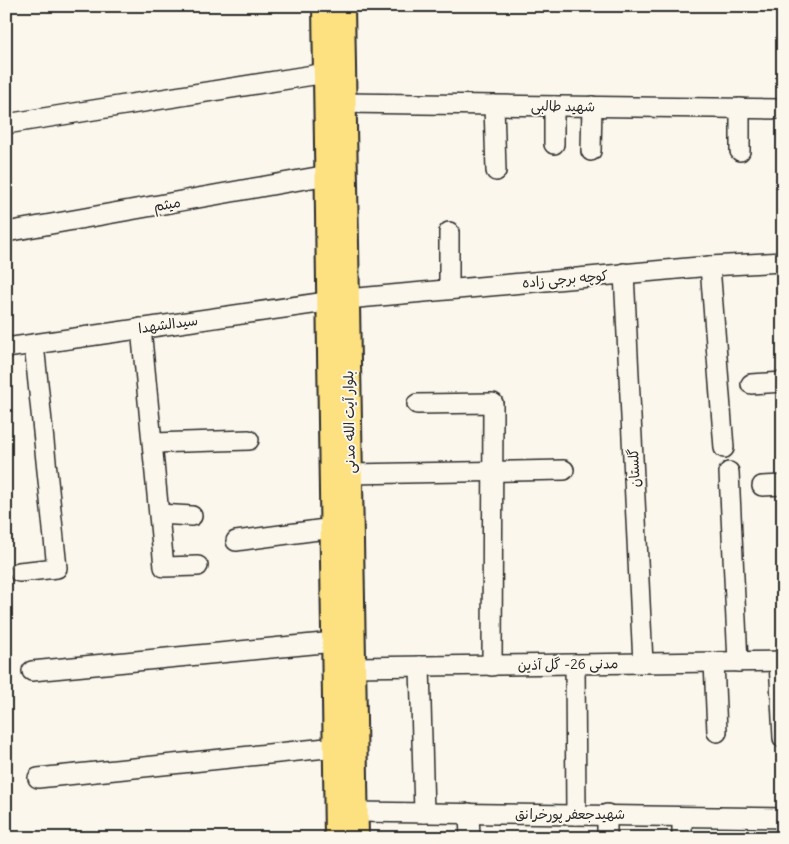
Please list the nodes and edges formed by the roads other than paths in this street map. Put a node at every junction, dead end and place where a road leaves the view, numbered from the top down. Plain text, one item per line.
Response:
1 (325, 6) edge
2 (342, 6) edge
3 (326, 73) junction
4 (343, 103) junction
5 (494, 105) junction
6 (554, 106) junction
7 (592, 106) junction
8 (740, 108) junction
9 (783, 109) edge
10 (6, 124) edge
11 (554, 144) dead end
12 (591, 151) dead end
13 (740, 151) dead end
14 (496, 171) dead end
15 (328, 175) junction
16 (6, 232) edge
17 (449, 232) dead end
18 (783, 262) edge
19 (710, 266) junction
20 (624, 273) junction
21 (449, 289) junction
22 (338, 300) junction
23 (142, 328) junction
24 (34, 344) junction
25 (6, 348) edge
26 (783, 382) edge
27 (751, 384) dead end
28 (417, 404) dead end
29 (249, 440) dead end
30 (153, 443) junction
31 (724, 448) dead end
32 (564, 470) dead end
33 (493, 471) junction
34 (729, 472) dead end
35 (350, 474) junction
36 (783, 485) edge
37 (762, 486) dead end
38 (159, 514) junction
39 (192, 516) dead end
40 (333, 528) junction
41 (236, 541) dead end
42 (198, 566) dead end
43 (19, 572) dead end
44 (334, 642) junction
45 (781, 661) edge
46 (714, 662) junction
47 (738, 662) junction
48 (643, 663) junction
49 (575, 664) junction
50 (420, 666) junction
51 (492, 666) junction
52 (354, 667) junction
53 (32, 671) dead end
54 (717, 732) dead end
55 (783, 738) edge
56 (336, 746) junction
57 (38, 778) dead end
58 (357, 812) junction
59 (424, 813) junction
60 (469, 813) junction
61 (607, 814) junction
62 (576, 815) junction
63 (682, 817) junction
64 (783, 818) edge
65 (337, 838) edge
66 (356, 838) edge
67 (470, 838) edge
68 (607, 838) edge
69 (682, 838) edge

1 - 3 main road, بلوار آیت الله مدنی
2 - 4 main road, بلوار آیت الله مدنی
3 - 10 street
3 - 15 main road, بلوار آیت الله مدنی
4 - 5 street, شهید طالبی
4 - 22 main road, بلوار آیت الله مدنی
5 - 6 street, شهید طالبی
5 - 14 street
6 - 7 street, شهید طالبی
6 - 11 street
7 - 8 street, شهید طالبی
7 - 12 street
8 - 9 street, شهید طالبی
8 - 13 street
15 - 16 street, میثم
15 - 22 main road, بلوار آیت الله مدنی
17 - 21 street
18 - 19 street, کوچه برجى زاده
19 - 20 street, کوچه برجى زاده
19 - 31 street
20 - 21 street, کوچه برجى زاده
20 - 48 street, گلستان
21 - 22 street, کوچه برجى زاده
22 - 23 street, سیدالشهدا
22 - 35 main road, بلوار آیت الله مدنی
22 - 40 main road, بلوار آیت الله مدنی
23 - 24 street, سیدالشهدا
23 - 30 street
24 - 25 street, سیدالشهدا
24 - 43 street
26 - 27 street
28 - 33 street
29 - 30 street
30 - 38 street
32 - 33 street
33 - 35 street
33 - 51 street
34 - 47 street
35 - 52 main road, بلوار آیت الله مدنی
36 - 37 street
38 - 39 street
38 - 42 street
40 - 41 street
40 - 44 main road, بلوار آیت الله مدنی
44 - 53 street
44 - 56 main road, بلوار آیت الله مدنی
45 - 47 street, مدنی 26- گل آذین
45 - 55 street
46 - 47 street, مدنی 26- گل آذین
46 - 48 street, مدنی 26- گل آذین
46 - 54 street
48 - 49 street, مدنی 26- گل آذین
49 - 51 street, مدنی 26- گل آذین
49 - 62 street
50 - 51 street, مدنی 26- گل آذین
50 - 52 street, مدنی 26- گل آذین
50 - 59 street
52 - 58 main road, بلوار آیت الله مدنی
56 - 57 street
56 - 65 main road, بلوار آیت الله مدنی
58 - 59 street, شهیدجعفر پورخرانق
58 - 66 main road, بلوار آیت الله مدنی
59 - 60 street, شهیدجعفر پورخرانق
60 - 62 street, شهیدجعفر پورخرانق
60 - 67 street
61 - 62 street, شهیدجعفر پورخرانق
61 - 63 street, شهیدجعفر پورخرانق
61 - 68 street
63 - 64 street, شهیدجعفر پورخرانق
63 - 69 street

